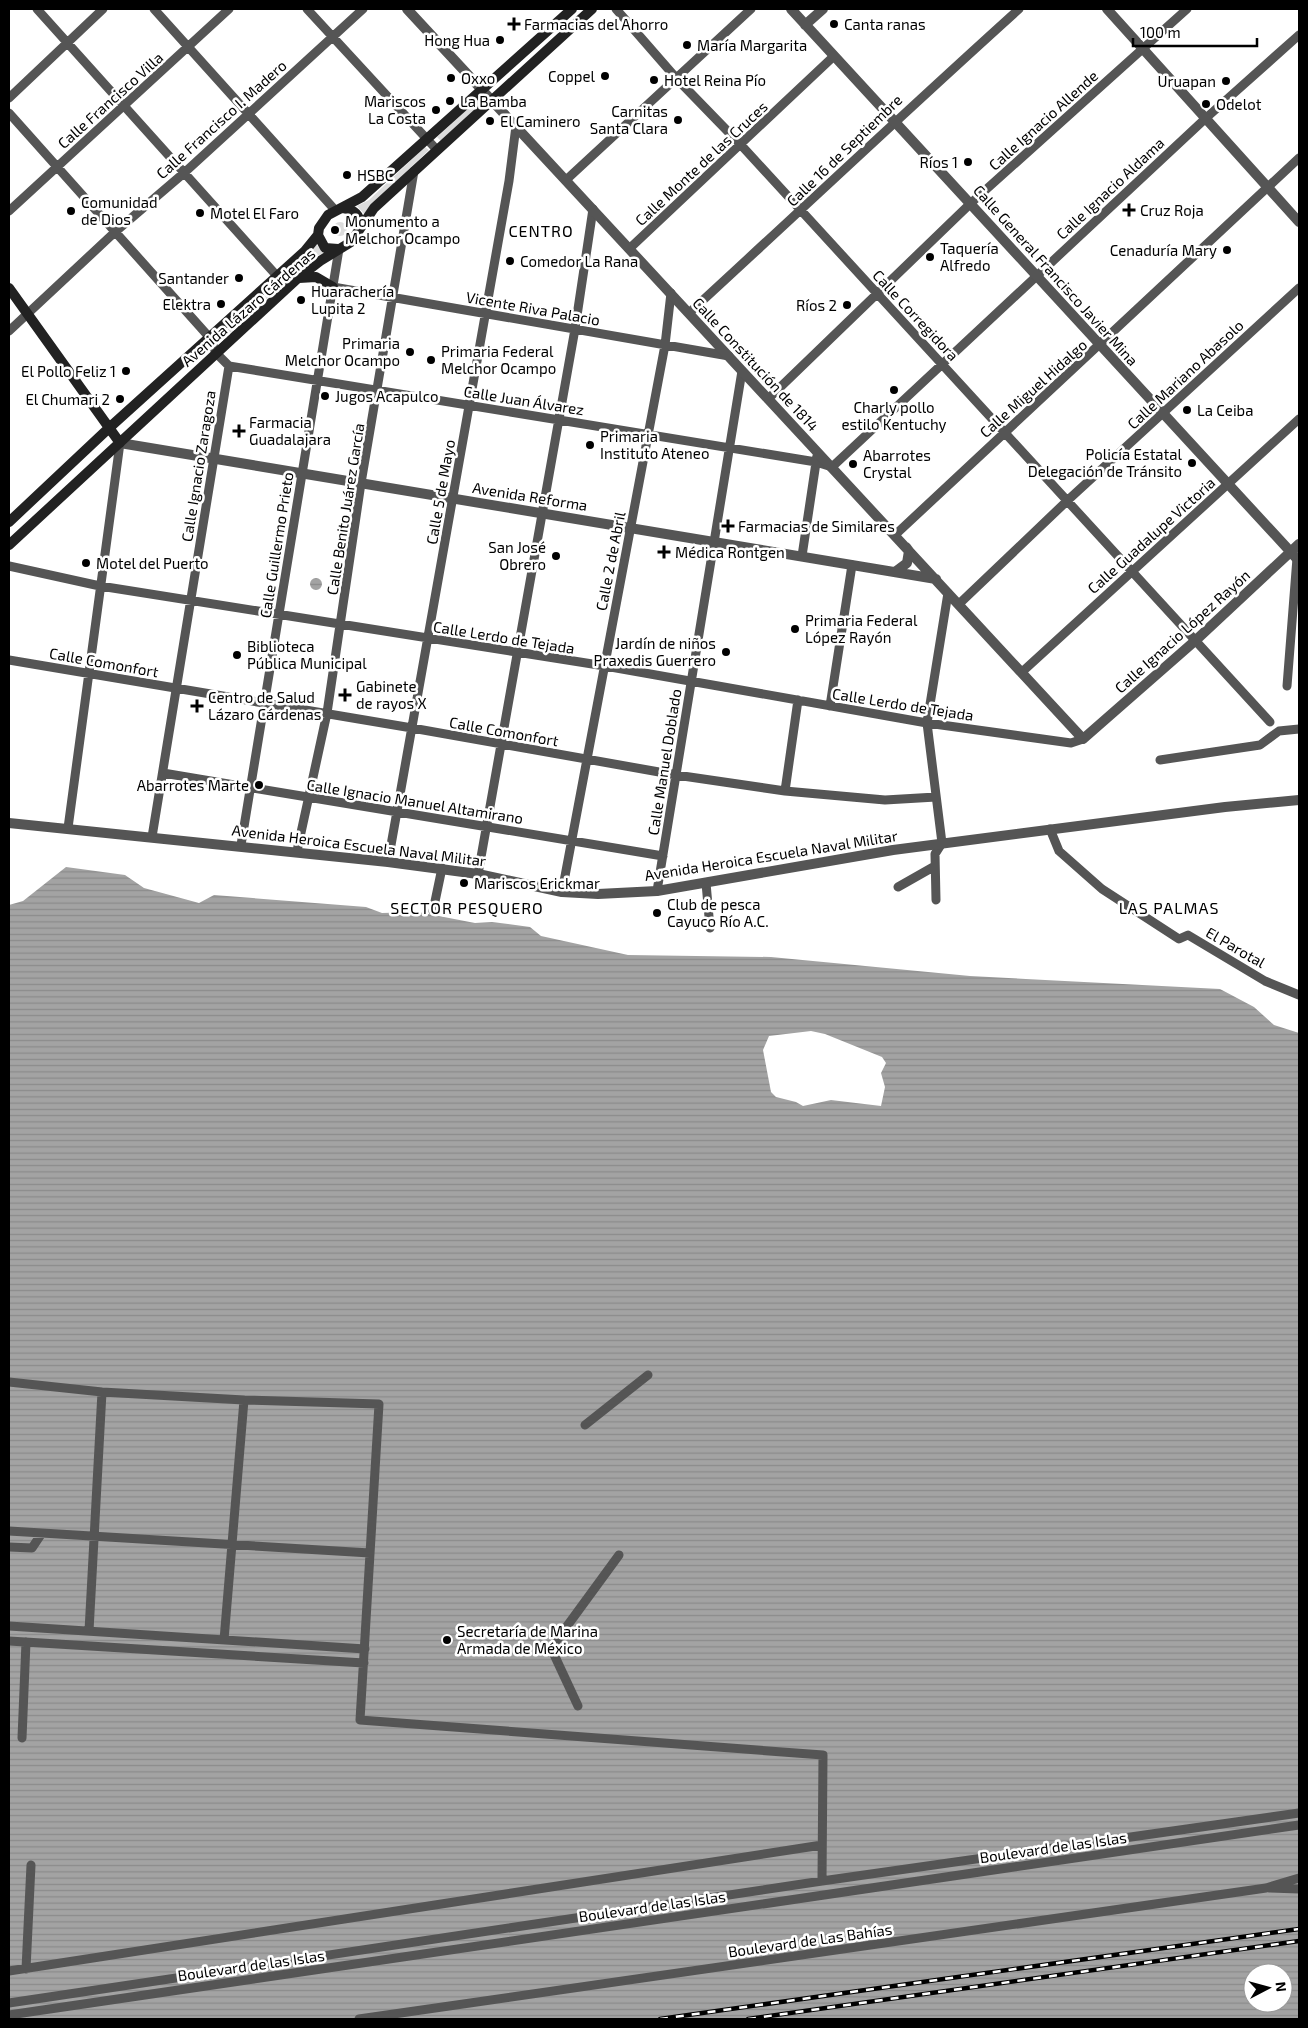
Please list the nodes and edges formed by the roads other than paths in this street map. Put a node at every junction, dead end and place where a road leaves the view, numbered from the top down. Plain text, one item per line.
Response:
1 (37, 9) edge
2 (103, 9) edge
3 (154, 9) edge
4 (229, 9) edge
5 (308, 9) edge
6 (363, 9) edge
7 (407, 9) edge
8 (572, 9) edge
9 (592, 9) edge
10 (616, 9) edge
11 (750, 9) edge
12 (790, 9) edge
13 (823, 9) edge
14 (1019, 9) edge
15 (1107, 9) edge
16 (1187, 9) edge
17 (805, 25) junction
18 (1299, 35) edge
19 (333, 36) junction
20 (67, 43) junction
21 (188, 47) junction
22 (1143, 49) junction
23 (834, 56) junction
24 (677, 79) junction
25 (482, 89) junction
26 (9, 98) edge
27 (491, 99) junction
28 (124, 106) junction
29 (9, 113) edge
30 (248, 114) junction
31 (1206, 118) junction
32 (894, 121) junction
33 (516, 126) junction
34 (428, 140) junction
35 (741, 145) junction
36 (437, 150) junction
37 (1299, 158) edge
38 (57, 167) junction
39 (414, 171) junction
40 (184, 173) junction
41 (566, 180) junction
42 (1267, 187) junction
43 (971, 203) junction
44 (339, 209) junction
45 (593, 209) junction
46 (9, 210) edge
47 (801, 211) junction
48 (1299, 222) edge
49 (361, 226) junction
50 (115, 232) junction
51 (318, 235) junction
52 (629, 248) junction
53 (339, 249) junction
54 (277, 276) junction
55 (1036, 276) junction
56 (298, 278) junction
57 (333, 287) junction
58 (9, 288) edge
59 (1299, 288) edge
60 (671, 294) junction
61 (877, 294) junction
62 (393, 297) junction
63 (689, 313) junction
64 (28, 314) junction
65 (485, 314) junction
66 (574, 329) junction
67 (9, 331) edge
68 (210, 338) junction
69 (665, 345) junction
70 (1100, 345) junction
71 (216, 353) junction
72 (729, 356) junction
73 (942, 363) junction
74 (229, 366) junction
75 (742, 371) junction
76 (317, 380) junction
77 (378, 390) junction
78 (768, 398) junction
79 (469, 405) junction
80 (1164, 414) junction
81 (1299, 419) edge
82 (559, 420) junction
83 (109, 428) junction
84 (1004, 432) junction
85 (648, 434) junction
86 (120, 442) junction
87 (730, 448) junction
88 (817, 451) junction
89 (214, 458) junction
90 (816, 462) junction
91 (832, 467) junction
92 (302, 473) junction
93 (362, 483) junction
94 (1227, 485) junction
95 (452, 498) junction
96 (1068, 500) junction
97 (542, 513) junction
98 (9, 522) edge
99 (630, 528) junction
100 (895, 535) junction
101 (714, 542) junction
102 (1299, 544) edge
103 (9, 545) edge
104 (904, 545) junction
105 (802, 556) junction
106 (1296, 556) edge
107 (852, 564) junction
108 (9, 566) edge
109 (1132, 571) junction
110 (895, 572) junction
111 (936, 579) junction
112 (100, 586) junction
113 (948, 593) junction
114 (190, 601) junction
115 (959, 604) junction
116 (279, 614) junction
117 (340, 625) junction
118 (428, 639) junction
119 (1196, 640) junction
120 (517, 653) junction
121 (9, 660) edge
122 (604, 666) junction
123 (1022, 672) junction
124 (88, 673) junction
125 (691, 682) junction
126 (1287, 686) dead end
127 (176, 688) junction
128 (798, 700) junction
129 (264, 704) junction
130 (830, 706) junction
131 (327, 713) junction
132 (1270, 722) dead end
133 (927, 723) junction
134 (412, 728) junction
135 (1299, 729) edge
136 (1084, 739) junction
137 (501, 746) junction
138 (587, 759) junction
139 (1160, 760) dead end
140 (162, 773) junction
141 (676, 775) junction
142 (250, 788) junction
143 (785, 791) junction
144 (307, 797) junction
145 (936, 797) junction
146 (1299, 800) edge
147 (397, 812) junction
148 (9, 822) edge
149 (486, 827) junction
150 (68, 828) junction
151 (1050, 829) junction
152 (152, 837) junction
153 (572, 841) junction
154 (942, 843) junction
155 (241, 845) junction
156 (297, 851) junction
157 (663, 856) junction
158 (388, 862) junction
159 (935, 866) junction
160 (442, 868) junction
161 (478, 874) junction
162 (706, 883) junction
163 (898, 887) dead end
164 (657, 891) junction
165 (562, 892) junction
166 (936, 900) dead end
167 (433, 911) dead end
168 (710, 928) dead end
169 (1299, 995) edge
170 (648, 1374) dead end
171 (9, 1382) edge
172 (102, 1392) junction
173 (244, 1400) junction
174 (584, 1425) dead end
175 (9, 1530) edge
176 (42, 1533) junction
177 (93, 1536) junction
178 (232, 1544) junction
179 (9, 1547) edge
180 (370, 1553) junction
181 (619, 1554) dead end
182 (9, 1626) edge
183 (89, 1631) junction
184 (224, 1640) junction
185 (9, 1641) edge
186 (26, 1642) junction
187 (364, 1649) junction
188 (364, 1663) junction
189 (578, 1706) dead end
190 (22, 1738) dead end
191 (1299, 1813) edge
192 (1299, 1825) edge
193 (822, 1845) junction
194 (31, 1865) dead end
195 (1299, 1878) edge
196 (822, 1881) junction
197 (1266, 1888) junction
198 (1299, 1889) edge
199 (26, 1968) junction
200 (9, 1971) edge
201 (9, 2003) edge
202 (9, 2014) edge
203 (359, 2019) edge

1 - 20 street
2 - 20 street
3 - 21 street
4 - 21 street, Calle Francisco Villa
5 - 19 street
6 - 19 street, Calle Francisco I. Madero
7 - 25 street, Calle Constitución de 1814
8 - 25 main road, Avenida Lázaro Cárdenas
9 - 27 main road, Avenida Lázaro Cárdenas
10 - 24 street, Calle Corregidora
11 - 24 street
12 - 17 street, Calle General Francisco Javier Mina
13 - 17 street
14 - 32 street, Calle 16 de Septiembre
15 - 22 street
16 - 22 street, Calle Ignacio Allende
17 - 23 street, Calle General Francisco Javier Mina
18 - 31 street, Calle Ignacio Aldama
19 - 30 street, Calle Francisco I. Madero
19 - 34 street
20 - 26 street
20 - 28 street
21 - 28 street, Calle Francisco Villa
21 - 30 street
22 - 31 street
22 - 43 street, Calle Ignacio Allende
23 - 32 street, Calle General Francisco Javier Mina
23 - 35 street, Calle Monte de las Cruces
24 - 35 street, Calle Corregidora
24 - 41 street
25 - 27 street, Calle Constitución de 1814
25 - 34 main road, Avenida Lázaro Cárdenas
27 - 33 street, Calle Constitución de 1814
27 - 36 main road, Avenida Lázaro Cárdenas
28 - 38 street, Calle Francisco Villa
28 - 40 street
29 - 38 street
30 - 40 street, Calle Francisco I. Madero
30 - 44 street
31 - 42 street
31 - 55 street, Calle Ignacio Aldama
32 - 43 street, Calle General Francisco Javier Mina
32 - 47 street, Calle 16 de Septiembre
33 - 41 street, Calle Constitución de 1814
33 - 65 street, Calle 5 de Mayo
34 - 36 street
34 - 44 main road, Avenida Lázaro Cárdenas
35 - 47 street, Calle Corregidora
35 - 52 street, Calle Monte de las Cruces
36 - 39 main road, Avenida Lázaro Cárdenas
37 - 42 street, Calle Miguel Hidalgo
38 - 46 street, Calle Francisco Villa
38 - 50 street
39 - 49 main road, Avenida Lázaro Cárdenas
39 - 62 street, Calle Benito Juárez García
40 - 50 street, Calle Francisco I. Madero
40 - 54 street
41 - 45 street, Calle Constitución de 1814
42 - 48 street
42 - 70 street, Calle Miguel Hidalgo
43 - 55 street, Calle General Francisco Javier Mina
43 - 61 street, Calle Ignacio Allende
44 - 49 main road
44 - 51 main road, Avenida Lázaro Cárdenas
45 - 52 street, Calle Constitución de 1814
45 - 66 street
47 - 61 street, Calle Corregidora
47 - 63 street, Calle 16 de Septiembre
49 - 53 main road, Avenida Lázaro Cárdenas
50 - 64 street, Calle Francisco I. Madero
50 - 68 street
51 - 53 main road
51 - 54 main road, Avenida Lázaro Cárdenas
52 - 60 street, Calle Constitución de 1814
53 - 56 main road, Avenida Lázaro Cárdenas
53 - 57 street, Calle Guillermo Prieto
54 - 68 main road, Avenida Lázaro Cárdenas
55 - 70 street, Calle General Francisco Javier Mina
55 - 73 street, Calle Ignacio Aldama
56 - 57 main road
56 - 71 main road, Avenida Lázaro Cárdenas
57 - 62 street, Vicente Riva Palacio
57 - 76 street, Calle Guillermo Prieto
58 - 64 main road
59 - 80 street, Calle Mariano Abasolo
60 - 63 street, Calle Constitución de 1814
60 - 69 street, Calle 2 de Abril
61 - 73 street, Calle Corregidora
61 - 78 street, Calle Ignacio Allende
62 - 65 street, Vicente Riva Palacio
62 - 77 street, Calle Benito Juárez García
63 - 72 street, Calle Constitución de 1814
64 - 67 street, Calle Francisco I. Madero
64 - 83 main road
65 - 66 street, Vicente Riva Palacio
65 - 79 street, Calle 5 de Mayo
66 - 69 street, Vicente Riva Palacio
66 - 82 street
68 - 71 street
68 - 83 main road, Avenida Lázaro Cárdenas
69 - 72 street, Vicente Riva Palacio
69 - 85 street, Calle 2 de Abril
70 - 80 street, Calle General Francisco Javier Mina
70 - 84 street, Calle Miguel Hidalgo
71 - 74 street
71 - 86 main road, Avenida Lázaro Cárdenas
72 - 75 street, Calle Constitución de 1814
73 - 84 street, Calle Corregidora
73 - 91 street, Calle Ignacio Aldama
74 - 76 street, Calle Juan Álvarez
74 - 89 street, Calle Ignacio Zaragoza
75 - 78 street, Calle Constitución de 1814
75 - 87 street, Calle Manuel Doblado
76 - 77 street, Calle Juan Álvarez
76 - 92 street, Calle Guillermo Prieto
77 - 79 street, Calle Juan Álvarez
77 - 93 street, Calle Benito Juárez García
78 - 88 street, Calle Constitución de 1814
79 - 82 street, Calle Juan Álvarez
79 - 95 street, Calle 5 de Mayo
80 - 94 street, Calle General Francisco Javier Mina
80 - 96 street, Calle Mariano Abasolo
81 - 94 street, Calle Guadalupe Victoria
82 - 85 street, Calle Juan Álvarez
82 - 97 street
83 - 86 main road
83 - 98 main road, Avenida Lázaro Cárdenas
84 - 96 street, Calle Corregidora
84 - 100 street, Calle Miguel Hidalgo
85 - 87 street, Calle Juan Álvarez
85 - 99 street, Calle 2 de Abril
86 - 89 street, Avenida Reforma
86 - 103 main road, Avenida Lázaro Cárdenas
86 - 112 street
87 - 90 street, Calle Juan Álvarez
87 - 101 street, Calle Manuel Doblado
88 - 90 street
88 - 91 street, Calle Constitución de 1814
89 - 92 street, Avenida Reforma
89 - 114 street, Calle Ignacio Zaragoza
90 - 91 street, Calle Juan Álvarez
90 - 105 street
91 - 100 street, Calle Constitución de 1814
92 - 93 street, Avenida Reforma
92 - 116 street, Calle Guillermo Prieto
93 - 95 street, Avenida Reforma
93 - 117 street, Calle Benito Juárez García
94 - 106 street, Calle General Francisco Javier Mina
94 - 109 street, Calle Guadalupe Victoria
95 - 97 street, Avenida Reforma
95 - 118 street, Calle 5 de Mayo
96 - 109 street, Calle Corregidora
96 - 115 street, Calle Mariano Abasolo
97 - 99 street, Avenida Reforma
97 - 120 street
99 - 101 street, Avenida Reforma
99 - 122 street, Calle 2 de Abril
100 - 104 street, Calle Constitución de 1814
101 - 105 street, Avenida Reforma
101 - 125 street, Calle Manuel Doblado
102 - 106 street, Calle Ignacio López Rayón
104 - 110 street
104 - 111 street, Calle Constitución de 1814
105 - 107 street, Avenida Reforma
106 - 119 street, Calle Ignacio López Rayón
106 - 126 street
107 - 110 street, Avenida Reforma
107 - 130 street
108 - 112 street, Calle Lerdo de Tejada
109 - 119 street, Calle Corregidora
109 - 123 street, Calle Guadalupe Victoria
110 - 111 street, Avenida Reforma
111 - 113 street, Calle Constitución de 1814
112 - 114 street, Calle Lerdo de Tejada
112 - 124 street
113 - 115 street, Calle Constitución de 1814
113 - 133 street
114 - 116 street, Calle Lerdo de Tejada
114 - 127 street, Calle Ignacio Zaragoza
115 - 123 street, Calle Constitución de 1814
116 - 117 street, Calle Lerdo de Tejada
116 - 129 street, Calle Guillermo Prieto
117 - 118 street, Calle Lerdo de Tejada
117 - 131 street, Calle Benito Juárez García
118 - 120 street, Calle Lerdo de Tejada
118 - 134 street, Calle 5 de Mayo
119 - 132 street, Calle Corregidora
119 - 136 street, Calle Ignacio López Rayón
120 - 122 street, Calle Lerdo de Tejada
120 - 137 street
121 - 124 street, Calle Comonfort
122 - 125 street, Calle Lerdo de Tejada
122 - 138 street, Calle 2 de Abril
123 - 136 street, Calle Constitución de 1814
124 - 127 street, Calle Comonfort
124 - 150 street
125 - 128 street, Calle Lerdo de Tejada
125 - 141 street, Calle Manuel Doblado
127 - 129 street, Calle Comonfort
127 - 140 street, Calle Ignacio Zaragoza
128 - 130 street, Calle Lerdo de Tejada
128 - 143 street
129 - 131 street, Calle Comonfort
129 - 142 street, Calle Guillermo Prieto
130 - 133 street, Calle Lerdo de Tejada
131 - 134 street, Calle Comonfort
131 - 144 street, Calle Benito Juárez García
133 - 136 street, Calle Lerdo de Tejada
133 - 145 street
134 - 137 street, Calle Comonfort
134 - 147 street, Calle 5 de Mayo
135 - 139 street
137 - 138 street, Calle Comonfort
137 - 149 street
138 - 141 street, Calle Comonfort
138 - 153 street, Calle 2 de Abril
140 - 142 street, Calle Ignacio Manuel Altamirano
140 - 152 street, Calle Ignacio Zaragoza
141 - 143 street, Calle Comonfort
141 - 157 street, Calle Manuel Doblado
142 - 144 street, Calle Ignacio Manuel Altamirano
142 - 155 street, Calle Guillermo Prieto
143 - 145 street, Calle Comonfort
144 - 147 street, Calle Ignacio Manuel Altamirano
144 - 156 street, Calle Benito Juárez García
145 - 154 street
146 - 151 street, Avenida Heroica Escuela Naval Militar
147 - 149 street, Calle Ignacio Manuel Altamirano
147 - 158 street, Calle 5 de Mayo
148 - 150 street, Avenida Heroica Escuela Naval Militar
149 - 153 street, Calle Ignacio Manuel Altamirano
149 - 161 street
150 - 152 street, Avenida Heroica Escuela Naval Militar
151 - 154 street, Avenida Heroica Escuela Naval Militar
151 - 169 street, El Parotal
152 - 155 street, Avenida Heroica Escuela Naval Militar
153 - 157 street, Calle Ignacio Manuel Altamirano
153 - 165 street, Calle 2 de Abril
154 - 159 street
154 - 162 street, Avenida Heroica Escuela Naval Militar
155 - 156 street, Avenida Heroica Escuela Naval Militar
156 - 158 street, Avenida Heroica Escuela Naval Militar
157 - 164 street, Calle Manuel Doblado
158 - 160 street, Avenida Heroica Escuela Naval Militar
159 - 163 street
159 - 166 street
160 - 161 street, Avenida Heroica Escuela Naval Militar
160 - 167 street
161 - 165 street, Avenida Heroica Escuela Naval Militar
162 - 164 street, Avenida Heroica Escuela Naval Militar
162 - 168 street
164 - 165 street, Avenida Heroica Escuela Naval Militar
170 - 174 street
171 - 172 street
172 - 173 street
172 - 177 street
173 - 178 street
173 - 180 street
175 - 176 street
176 - 177 street
176 - 179 street
177 - 178 street
177 - 183 street
178 - 180 street
178 - 184 street
180 - 187 street
181 - 189 street
182 - 183 street
183 - 184 street
184 - 187 street
185 - 186 street
186 - 188 street
186 - 190 street
187 - 188 street
188 - 193 street
191 - 196 street, Boulevard de las Islas
192 - 202 street, Boulevard de las Islas
193 - 196 street
193 - 199 street
194 - 199 street
195 - 197 street, Boulevard de Las Bahías
196 - 201 street, Boulevard de las Islas
197 - 198 street, Boulevard de Las Bahías
197 - 203 street, Boulevard de Las Bahías
199 - 200 street

